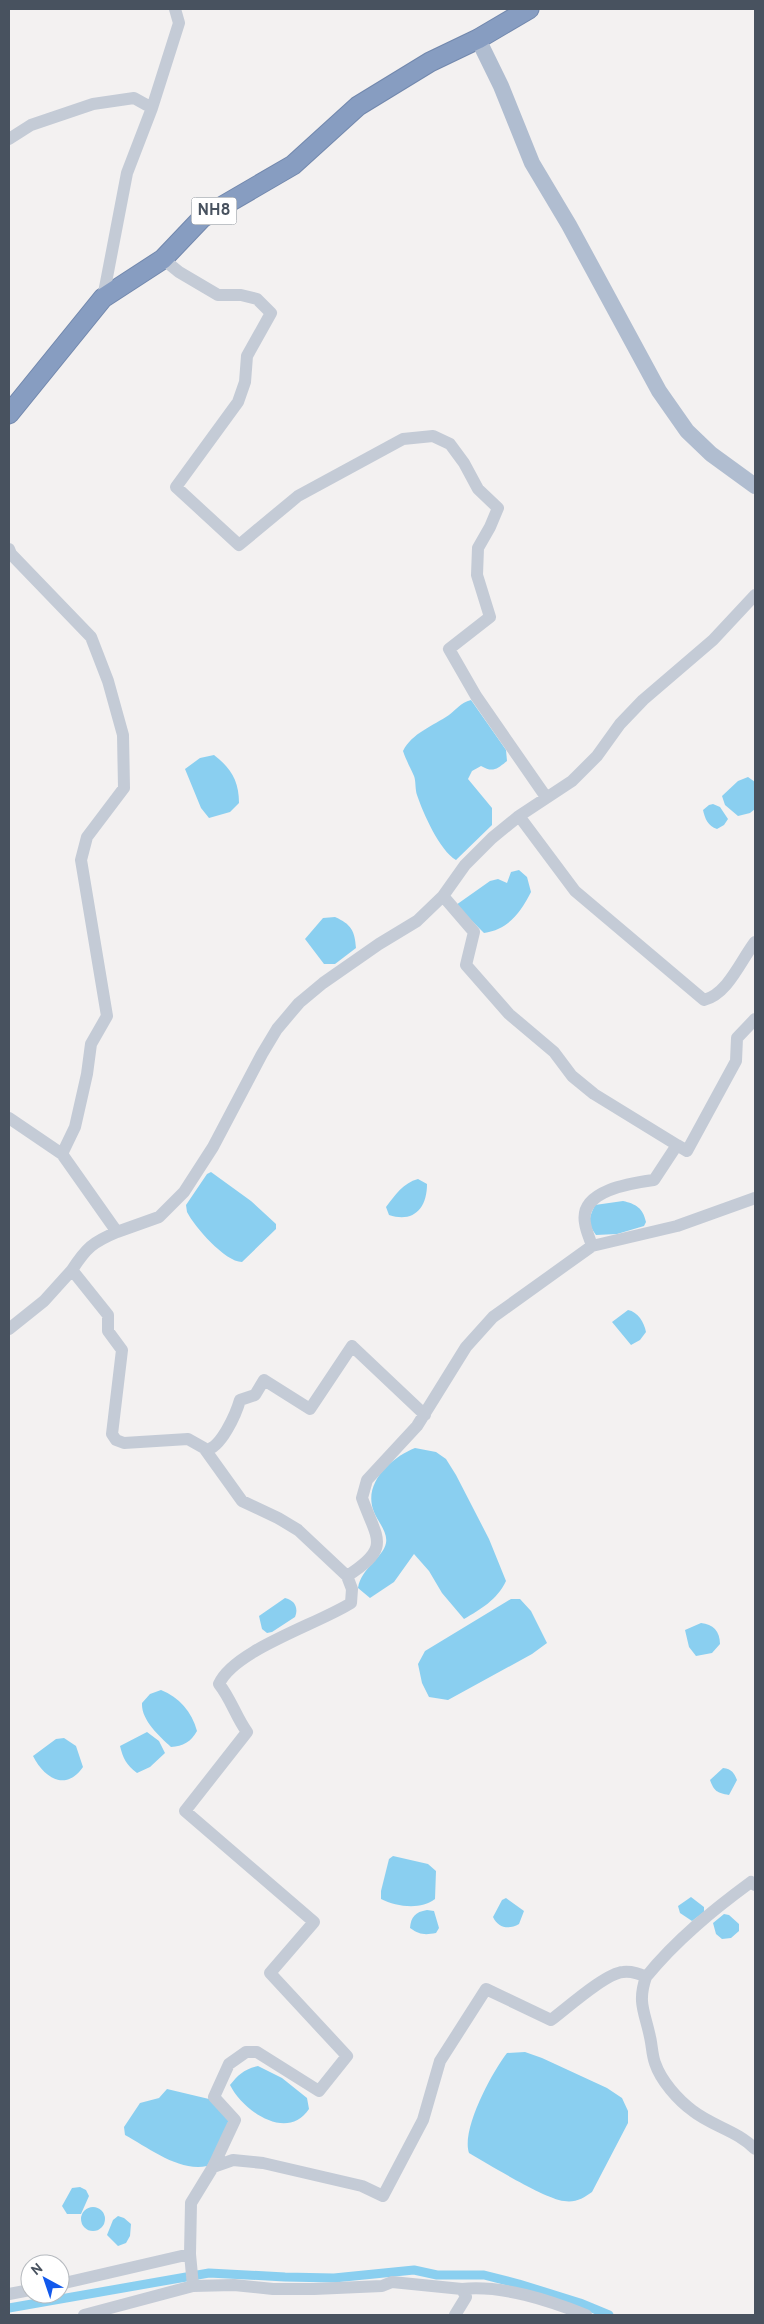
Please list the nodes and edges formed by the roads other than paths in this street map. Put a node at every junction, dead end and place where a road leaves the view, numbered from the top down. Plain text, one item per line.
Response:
1 (175, 9) edge
2 (529, 9) edge
3 (478, 39) junction
4 (152, 108) junction
5 (9, 139) edge
6 (163, 259) junction
7 (103, 298) junction
8 (9, 414) edge
9 (755, 486) edge
10 (9, 549) edge
11 (755, 595) edge
12 (546, 797) junction
13 (519, 816) junction
14 (443, 896) junction
15 (755, 942) edge
16 (755, 1019) edge
17 (9, 1118) edge
18 (677, 1145) junction
19 (62, 1154) junction
20 (755, 1198) edge
21 (117, 1232) junction
22 (592, 1246) junction
23 (72, 1270) junction
24 (9, 1330) edge
25 (425, 1415) junction
26 (206, 1450) junction
27 (347, 1576) junction
28 (755, 1885) edge
29 (646, 1977) junction
30 (755, 2149) edge
31 (213, 2166) junction
32 (190, 2254) junction
33 (70, 2282) edge
34 (194, 2286) junction
35 (462, 2289) junction
36 (84, 2315) edge
37 (455, 2315) edge
38 (586, 2315) edge

1 - 4 street
2 - 3 highway, NH8
3 - 6 highway, NH8
3 - 9 main road
4 - 5 street
4 - 7 street
6 - 7 highway, NH8
6 - 12 street
7 - 8 highway, NH8
10 - 19 street
11 - 12 street
12 - 13 street
13 - 14 street
13 - 15 street
14 - 18 street
14 - 21 street
16 - 18 street
17 - 19 street
18 - 22 street
19 - 21 street
20 - 22 street
21 - 23 street
22 - 25 street
23 - 24 street
23 - 26 street
25 - 26 street
25 - 27 street
26 - 27 street
27 - 31 street
28 - 29 street
29 - 30 street
29 - 31 street
31 - 32 street
32 - 33 street
32 - 34 street
34 - 35 street
34 - 36 street
35 - 37 street
35 - 38 street

